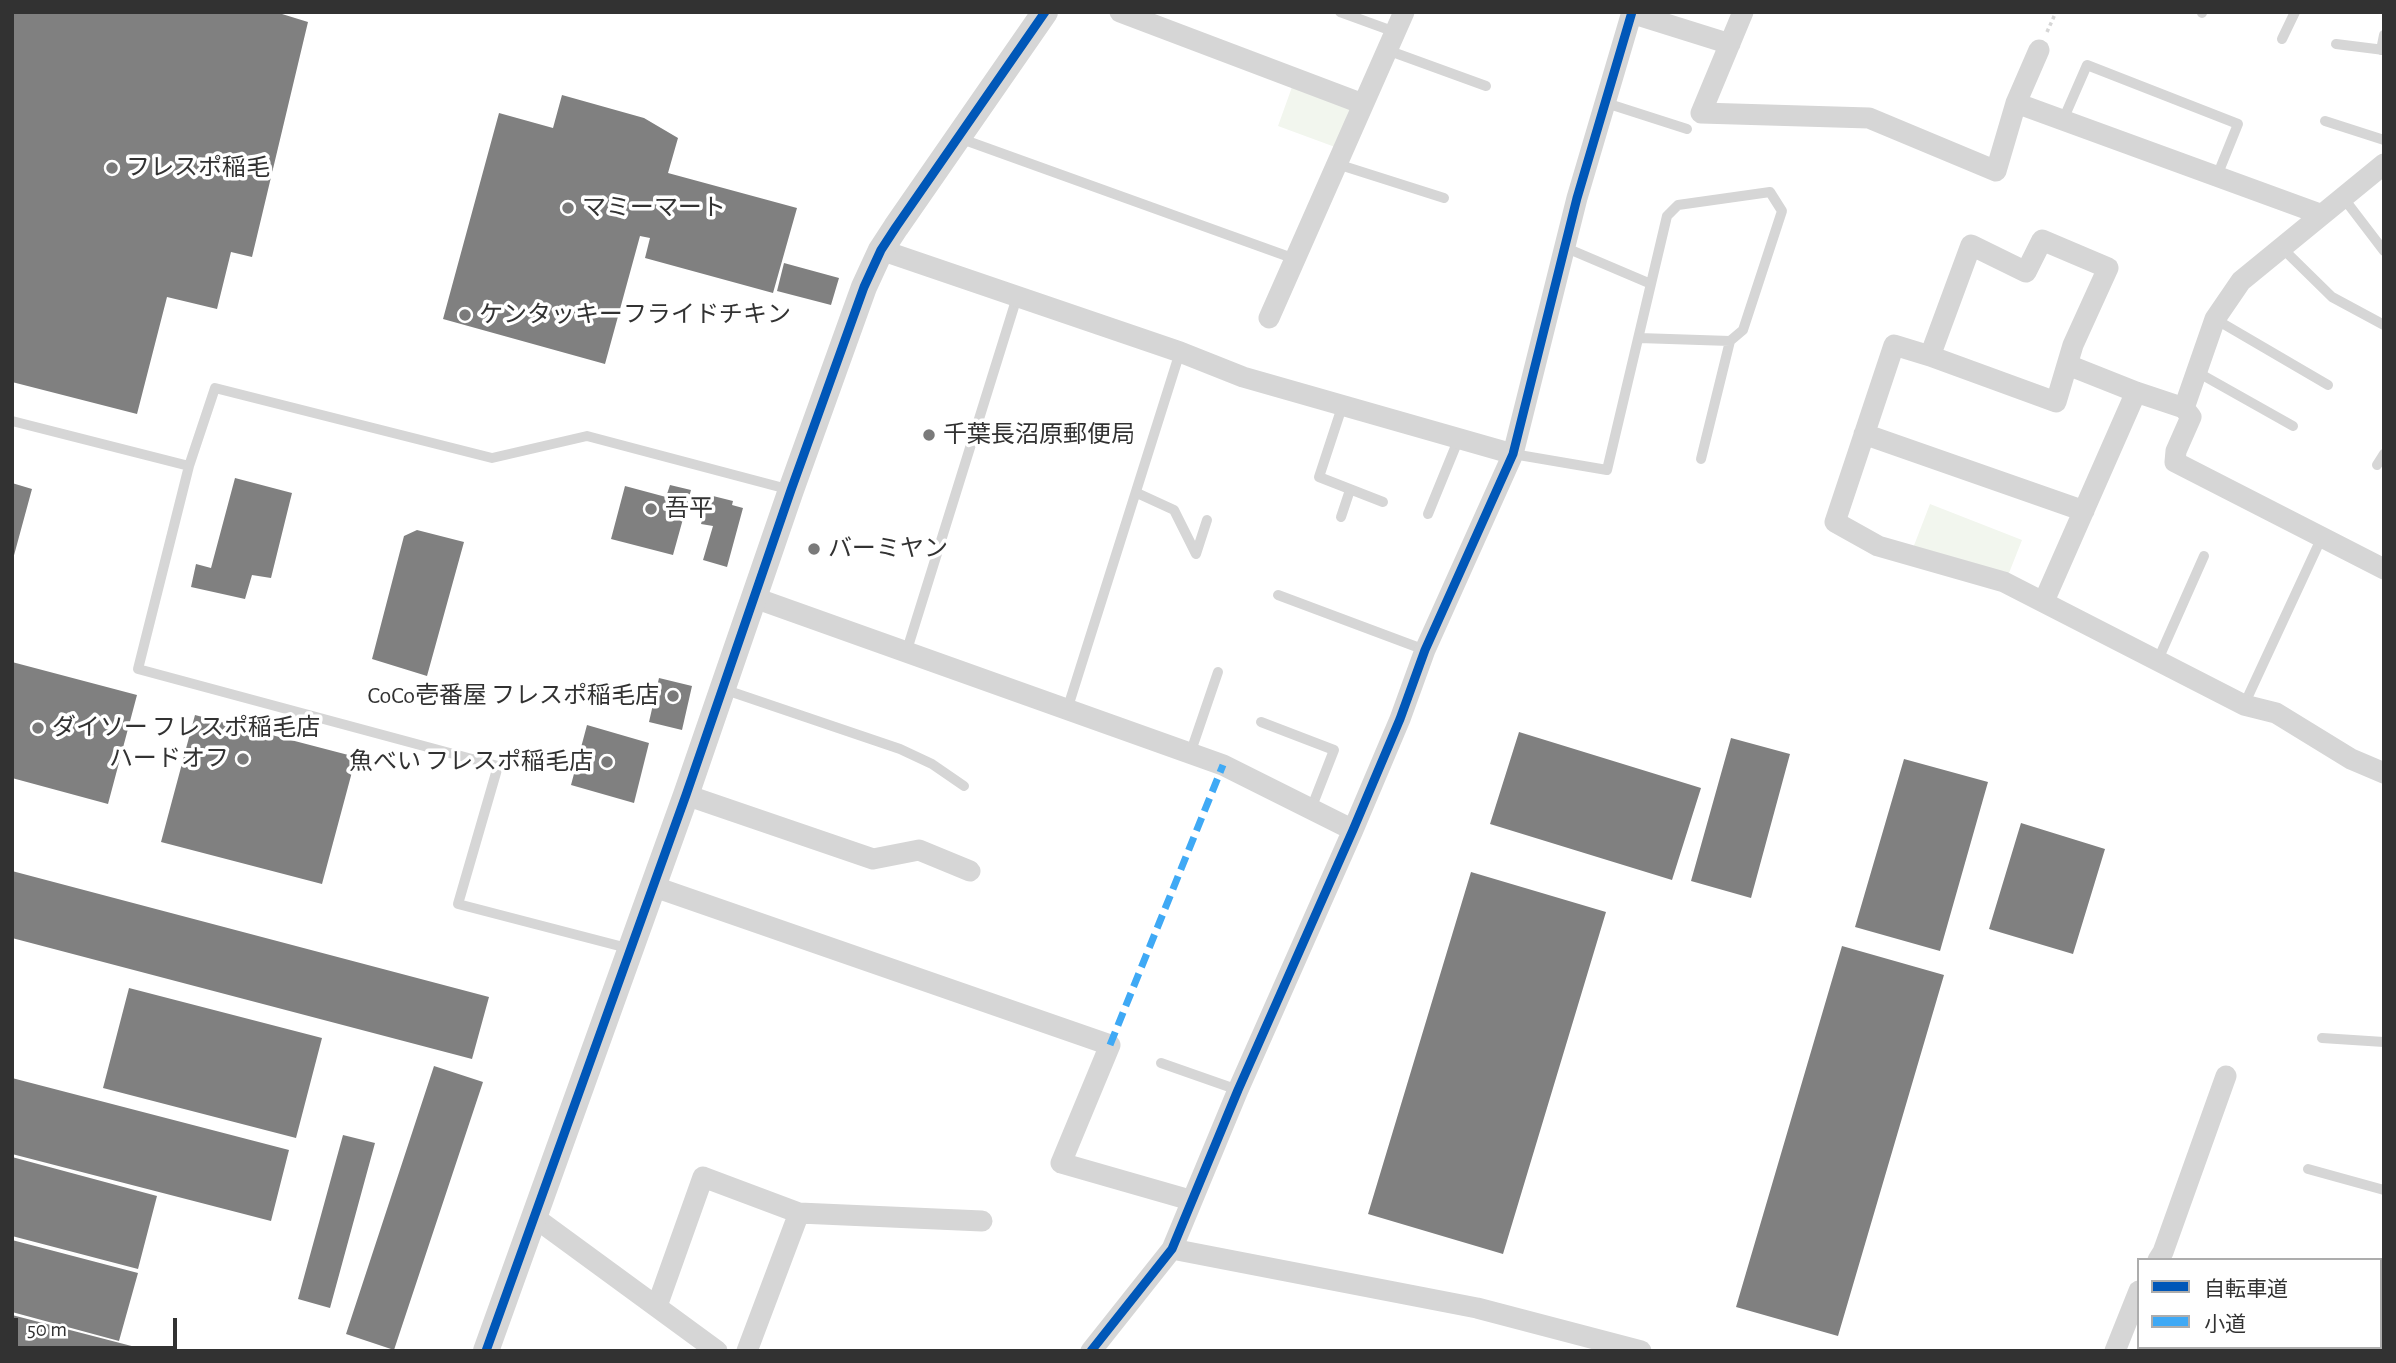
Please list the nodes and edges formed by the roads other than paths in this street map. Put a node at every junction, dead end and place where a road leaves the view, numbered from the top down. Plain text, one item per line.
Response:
1 (1045, 12) edge
2 (1119, 12) edge
3 (1340, 12) edge
4 (1404, 12) edge
5 (1743, 12) edge
6 (2295, 12) edge
7 (1631, 13) edge
8 (2384, 35) edge
9 (2282, 39) dead end
10 (1391, 41) junction
11 (1730, 44) junction
12 (2336, 44) dead end
13 (2039, 50) dead end
14 (2383, 50) edge
15 (1486, 86) dead end
16 (1606, 103) junction
17 (2017, 103) junction
18 (1363, 104) junction
19 (2063, 120) junction
20 (2325, 121) dead end
21 (1687, 129) dead end
22 (959, 138) junction
23 (2384, 140) edge
24 (1337, 164) junction
25 (2384, 164) edge
26 (2217, 176) junction
27 (2342, 196) junction
28 (1444, 198) dead end
29 (2320, 214) junction
30 (1564, 247) junction
31 (2281, 247) junction
32 (881, 250) junction
33 (2384, 251) edge
34 (1295, 259) junction
35 (1651, 284) junction
36 (1017, 297) junction
37 (1269, 318) dead end
38 (2215, 319) junction
39 (2384, 324) edge
40 (1639, 338) junction
41 (1730, 341) junction
42 (1180, 352) junction
43 (1930, 356) junction
44 (2068, 365) junction
45 (2197, 372) junction
46 (2328, 385) dead end
47 (2136, 392) junction
48 (1343, 404) junction
49 (2185, 408) junction
50 (12, 421) edge
51 (2293, 426) dead end
52 (1864, 434) junction
53 (1459, 438) junction
54 (1513, 454) junction
55 (2384, 454) edge
56 (1701, 459) dead end
57 (189, 466) junction
58 (2378, 466) dead end
59 (791, 490) junction
60 (1350, 490) junction
61 (1138, 493) junction
62 (1382, 502) dead end
63 (2084, 511) junction
64 (1428, 514) dead end
65 (1341, 517) dead end
66 (1208, 520) dead end
67 (2321, 539) junction
68 (2204, 556) dead end
69 (2384, 569) edge
70 (1278, 595) dead end
71 (755, 598) junction
72 (2044, 601) junction
73 (1426, 650) junction
74 (906, 653) junction
75 (2157, 662) junction
76 (1218, 672) dead end
77 (723, 689) junction
78 (2244, 705) junction
79 (1067, 711) junction
80 (1261, 723) dead end
81 (1190, 754) junction
82 (2384, 773) edge
83 (964, 786) dead end
84 (686, 795) junction
85 (1311, 809) junction
86 (1353, 830) junction
87 (970, 871) dead end
88 (652, 886) junction
89 (631, 949) junction
90 (2322, 1038) dead end
91 (2384, 1042) edge
92 (1161, 1063) dead end
93 (2225, 1076) dead end
94 (1238, 1090) junction
95 (2308, 1169) dead end
96 (2384, 1190) edge
97 (1191, 1200) junction
98 (799, 1213) junction
99 (534, 1217) junction
100 (982, 1221) dead end
101 (1172, 1249) junction
102 (2159, 1258) edge
103 (2137, 1296) edge
104 (657, 1306) junction
105 (486, 1351) edge
106 (717, 1351) edge
107 (747, 1351) edge
108 (1091, 1351) edge
109 (1642, 1351) edge
110 (2115, 1351) edge

1 - 22 street
2 - 18 street
3 - 10 lane
4 - 10 street
5 - 11 street
6 - 9 lane
7 - 11 street
7 - 16 street
8 - 14 lane
10 - 15 lane
10 - 18 street
11 - 17 street
12 - 14 lane
13 - 17 street
16 - 21 lane
16 - 30 street
17 - 19 street
18 - 24 street
19 - 26 street
19 - 26 lane
20 - 23 lane
22 - 32 street
22 - 34 lane
24 - 28 lane
24 - 34 street
25 - 27 street
26 - 29 street
27 - 29 street
27 - 33 lane
29 - 31 street
30 - 35 lane
30 - 54 street
31 - 38 street
31 - 39 lane
32 - 36 street
32 - 59 street
34 - 37 street
35 - 40 lane
35 - 41 lane
36 - 42 street
36 - 74 lane
38 - 45 street
38 - 46 lane
40 - 41 lane
40 - 54 lane
41 - 56 lane
42 - 48 street
42 - 61 lane
43 - 44 street
43 - 44 street
43 - 52 street
44 - 47 street
45 - 49 street
45 - 51 lane
47 - 49 street
47 - 63 street
48 - 53 street
48 - 60 lane
49 - 67 street
50 - 57 lane
52 - 63 street
52 - 72 street
53 - 54 street
53 - 64 lane
54 - 73 street
55 - 58 lane
57 - 59 lane
57 - 89 lane
59 - 71 street
60 - 62 lane
60 - 65 lane
61 - 66 lane
61 - 79 lane
63 - 72 street
67 - 69 street
67 - 78 lane
68 - 75 lane
70 - 73 lane
71 - 74 street
71 - 77 street
72 - 75 street
73 - 86 street
74 - 79 street
75 - 78 street
76 - 81 lane
77 - 83 lane
77 - 84 street
78 - 82 street
79 - 81 street
80 - 85 lane
81 - 85 street
84 - 87 street
84 - 88 street
85 - 86 street
86 - 94 street
88 - 89 street
88 - 97 street
89 - 99 street
90 - 91 lane
92 - 94 lane
93 - 102 street
94 - 97 street
95 - 96 lane
97 - 101 street
98 - 100 street
98 - 104 street
98 - 107 street
99 - 104 street
99 - 105 street
101 - 108 street
101 - 109 street
103 - 110 street
104 - 106 street

